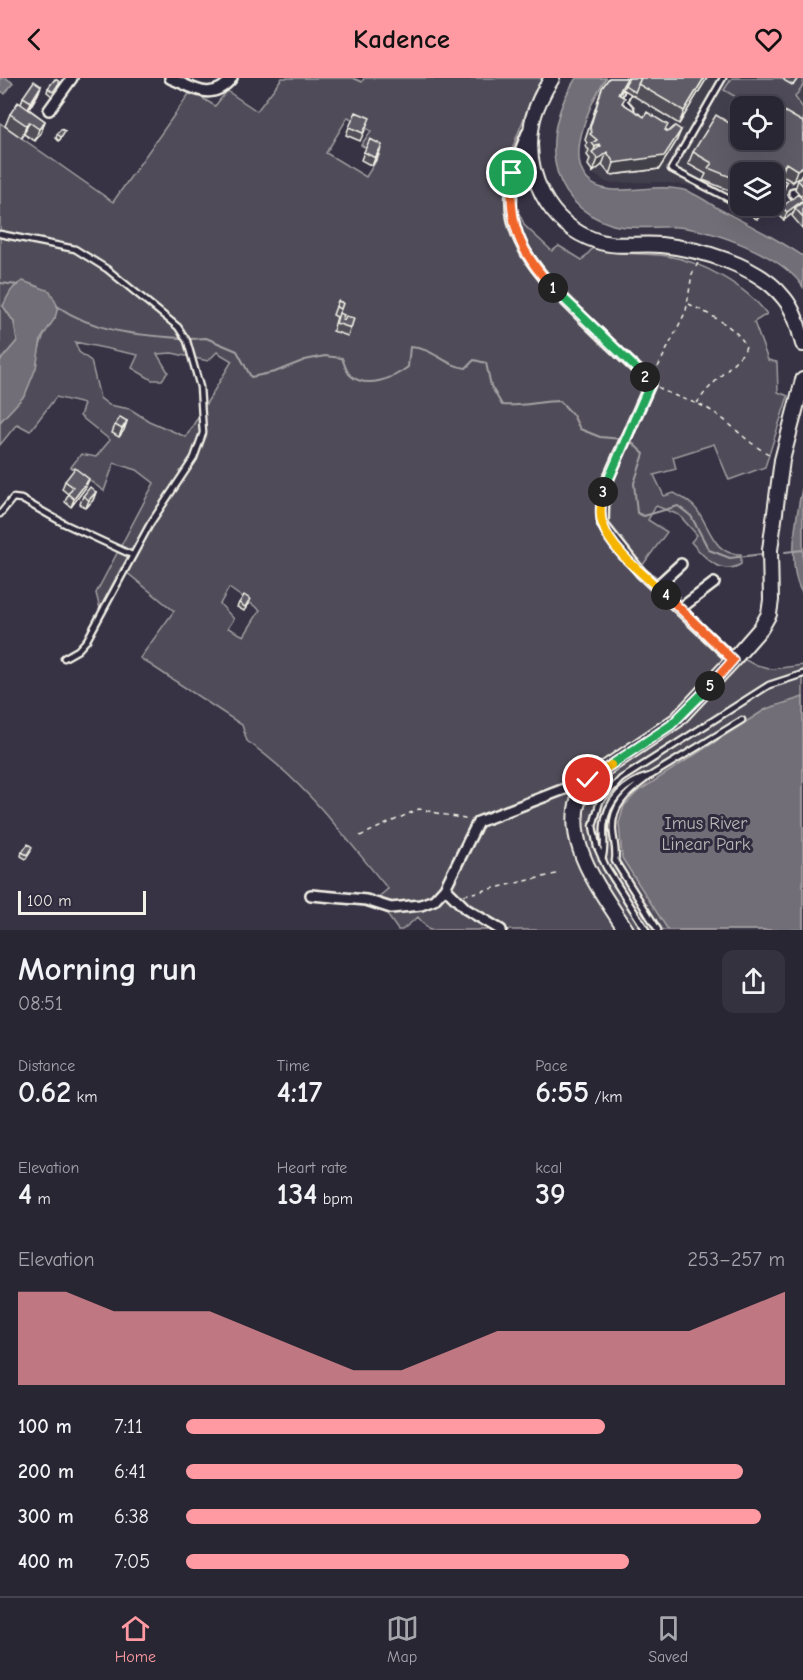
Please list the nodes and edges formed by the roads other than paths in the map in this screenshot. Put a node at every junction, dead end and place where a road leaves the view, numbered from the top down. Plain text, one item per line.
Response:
1 (72, 78) edge
2 (170, 78) edge
3 (232, 78) edge
4 (552, 78) edge
5 (723, 78) edge
6 (628, 93) dead end
7 (49, 110) dead end
8 (638, 114) edge
9 (532, 123) junction
10 (676, 137) edge
11 (685, 142) junction
12 (730, 199) edge
13 (0, 234) edge
14 (803, 344) edge
15 (803, 380) edge
16 (0, 514) edge
17 (132, 555) junction
18 (681, 564) dead end
19 (714, 583) dead end
20 (657, 586) junction
21 (681, 608) junction
22 (64, 658) dead end
23 (733, 660) junction
24 (803, 674) edge
25 (742, 720) dead end
26 (650, 777) junction
27 (588, 780) junction
28 (602, 859) junction
29 (445, 888) junction
30 (311, 895) dead end
31 (501, 930) edge
32 (626, 930) edge
33 (646, 930) edge
34 (658, 930) edge

1 - 7 street
2 - 3 street
4 - 9 main road
5 - 11 lane
6 - 8 lane
9 - 14 main road
9 - 20 street
10 - 11 lane
11 - 12 lane
13 - 17 lane
15 - 23 main road
16 - 17 lane
17 - 22 lane
18 - 20 street
19 - 21 street
20 - 21 street
21 - 23 street
23 - 27 main road
24 - 28 lane
25 - 26 lane
26 - 28 lane
26 - 34 lane
27 - 29 street
27 - 32 main road
28 - 33 lane
29 - 30 street
29 - 31 street

